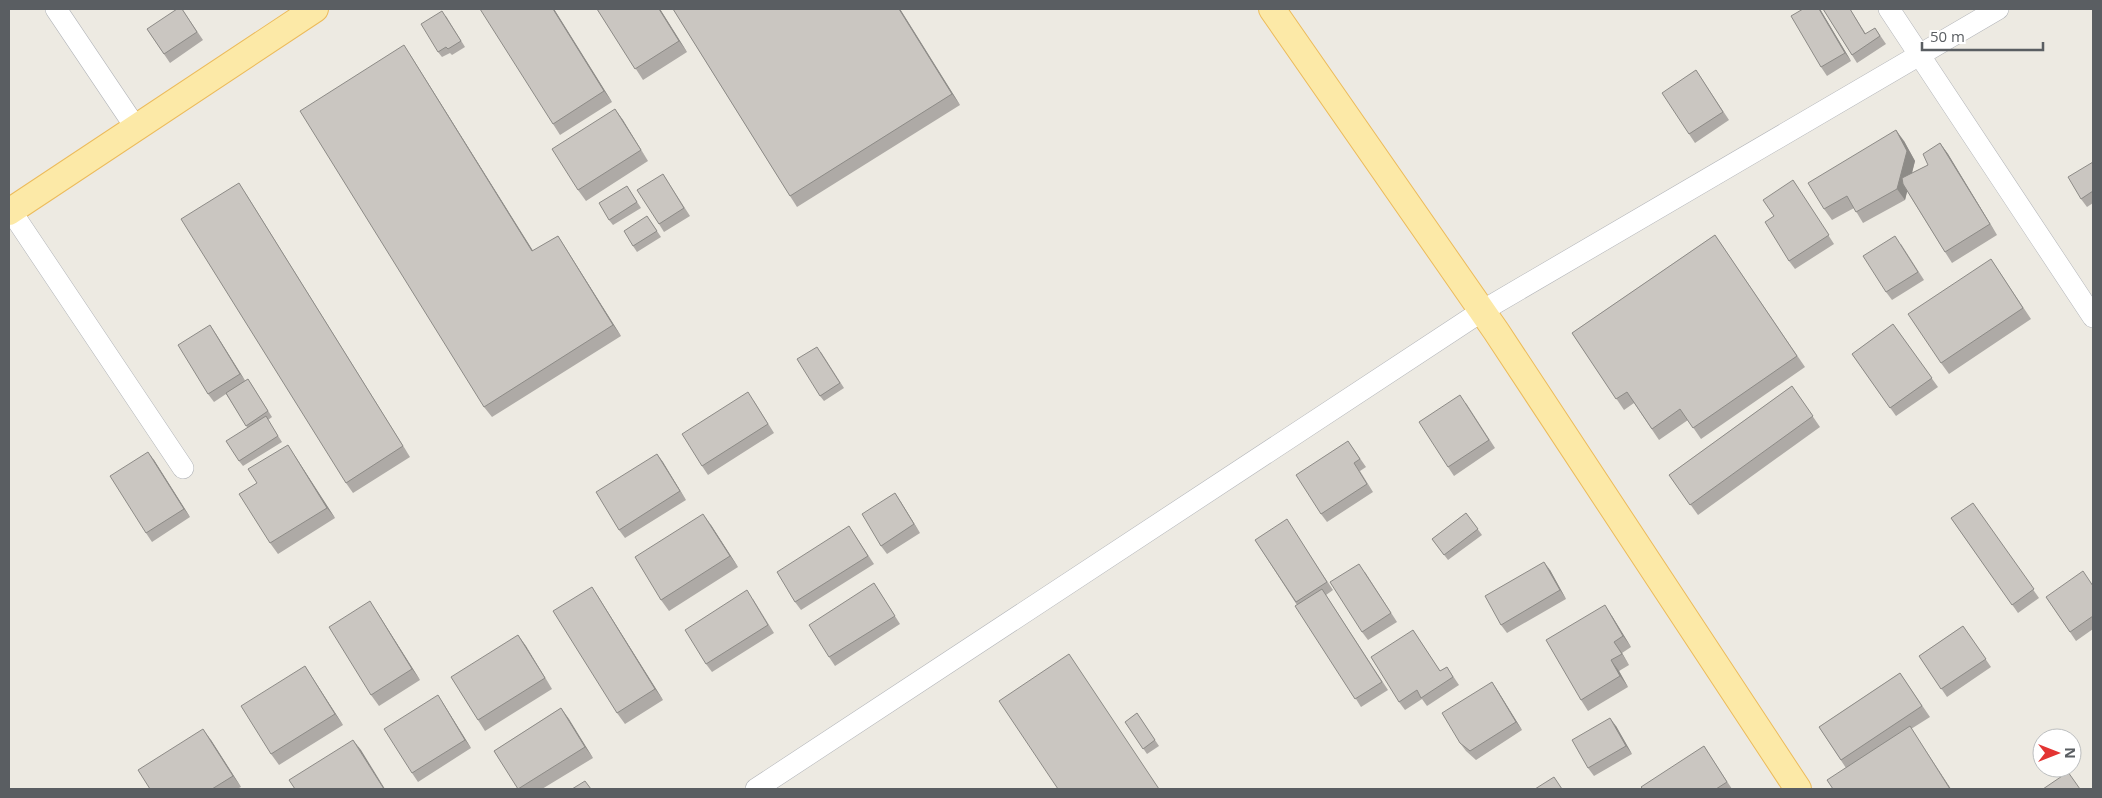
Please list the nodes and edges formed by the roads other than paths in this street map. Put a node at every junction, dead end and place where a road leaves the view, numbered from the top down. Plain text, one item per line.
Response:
1 (56, 9) edge
2 (315, 9) edge
3 (1272, 9) edge
4 (1889, 9) edge
5 (1998, 9) edge
6 (1919, 55) junction
7 (136, 128) junction
8 (10, 212) edge
9 (1482, 311) junction
10 (2093, 317) edge
11 (183, 468) dead end
12 (756, 789) edge
13 (1798, 789) edge

1 - 7 street
2 - 7 main road
3 - 9 main road
4 - 6 street
5 - 6 street
6 - 9 street
6 - 10 street
7 - 8 main road
8 - 11 street
9 - 12 street
9 - 13 main road

